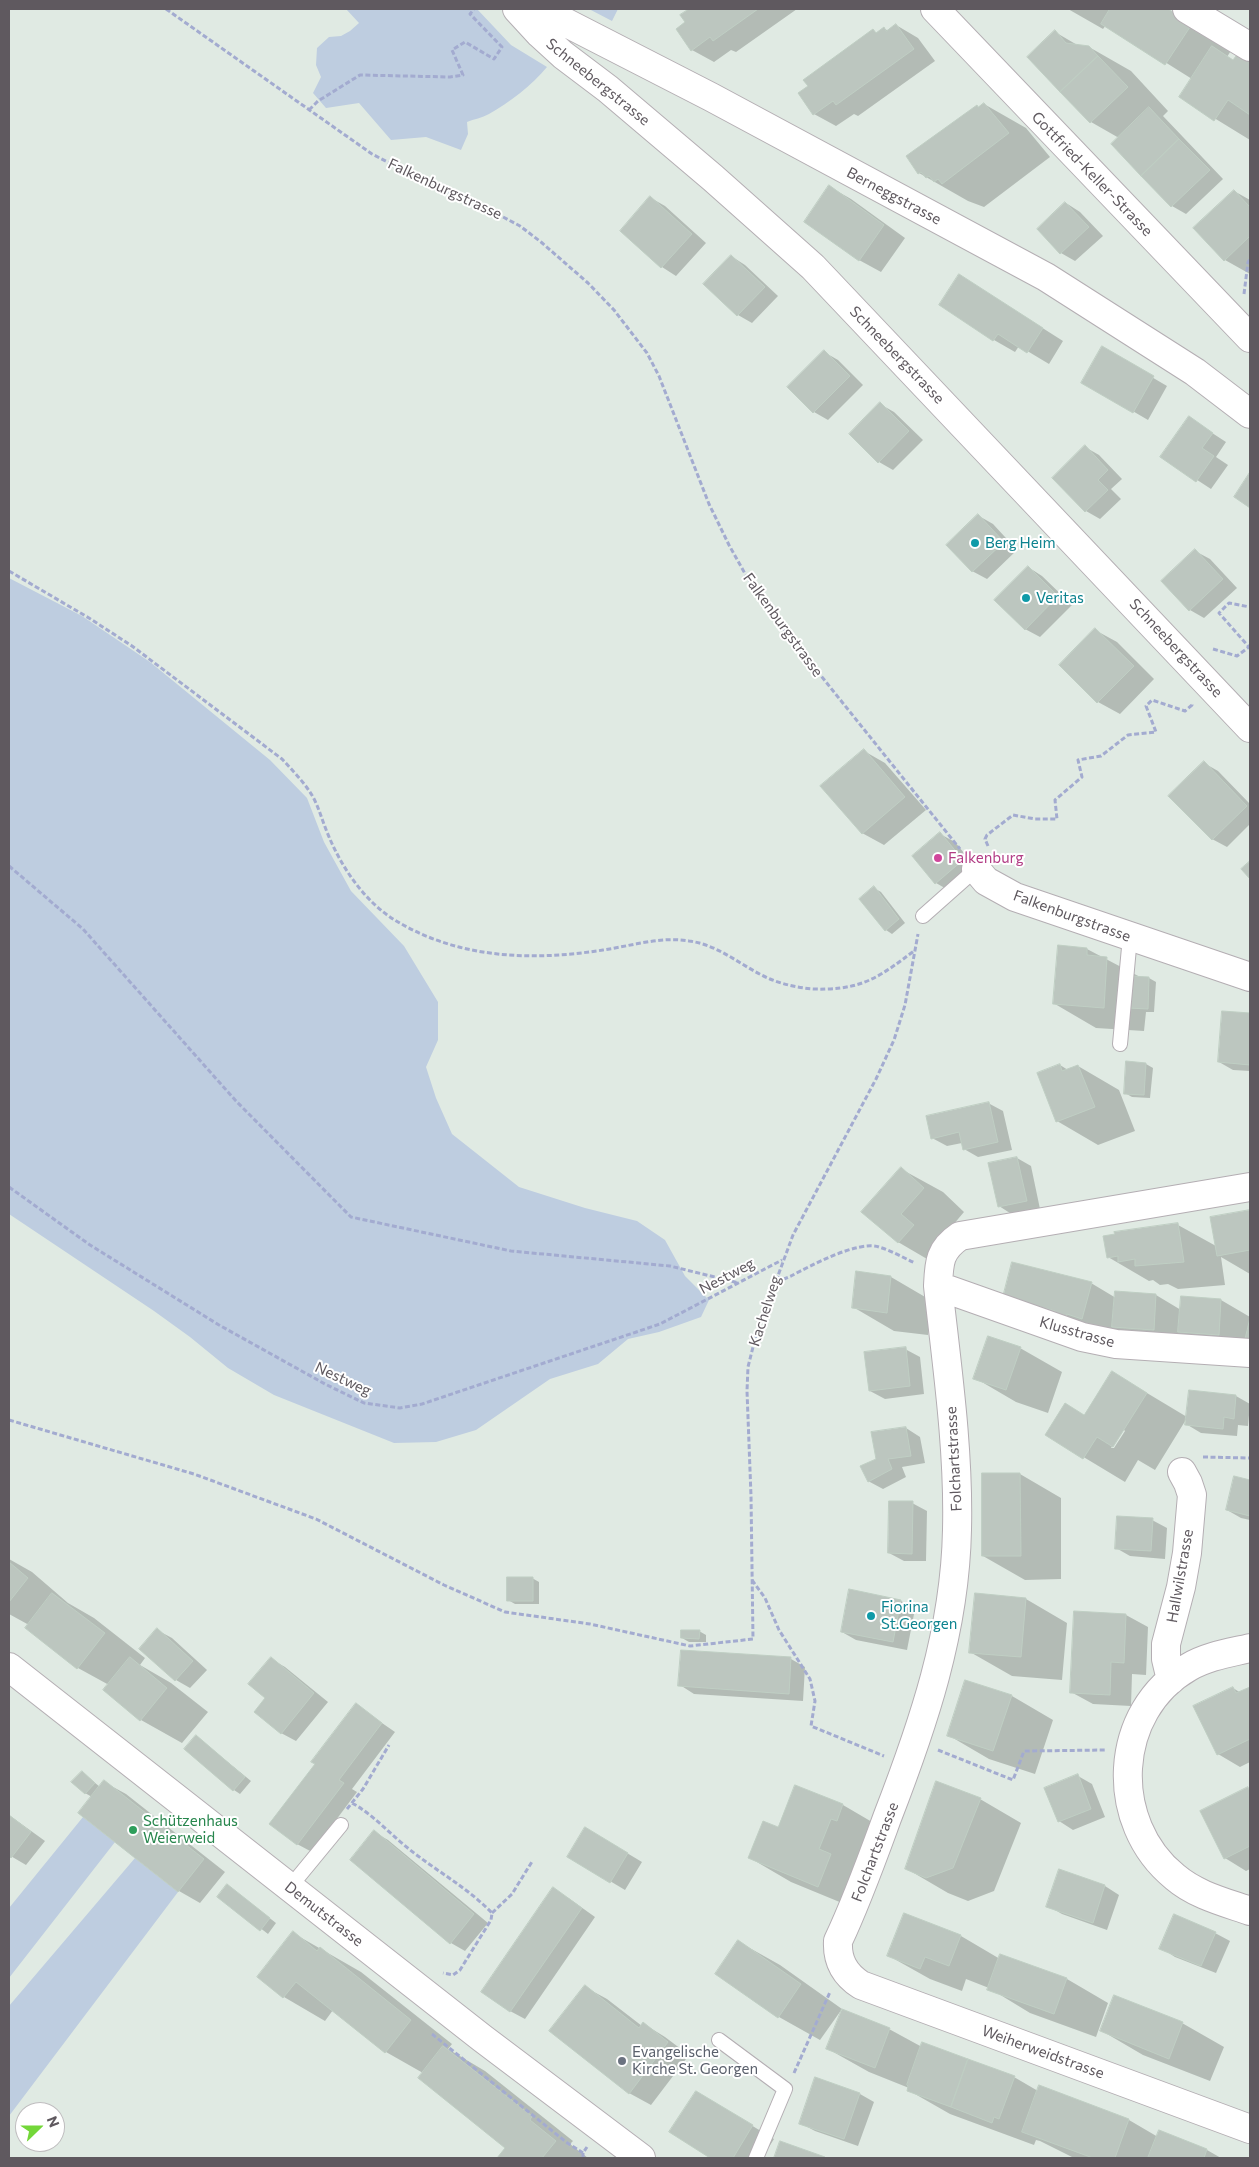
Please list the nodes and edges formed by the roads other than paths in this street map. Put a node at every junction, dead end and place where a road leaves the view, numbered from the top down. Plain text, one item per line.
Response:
1 (935, 9) edge
2 (1187, 9) edge
3 (520, 11) edge
4 (1250, 47) edge
5 (1250, 338) edge
6 (1250, 414) edge
7 (1250, 728) edge
8 (976, 869) joint
9 (923, 916) dead end
10 (1130, 937) junction
11 (1250, 977) edge
12 (1120, 1044) dead end
13 (1250, 1187) edge
14 (931, 1276) junction
15 (1250, 1353) edge
16 (1182, 1472) road end
17 (1250, 1648) edge
18 (9, 1667) edge
19 (1171, 1680) junction
20 (341, 1825) road end
21 (290, 1887) junction
22 (1250, 1911) edge
23 (842, 1966) joint
24 (719, 2040) dead end
25 (1250, 2129) edge
26 (641, 2158) edge
27 (756, 2158) edge

1 - 5 street, Gottfried-Keller-Strasse
2 - 4 street
3 - 6 street, Berneggstrasse
3 - 7 street, Schneebergstrasse
8 - 9 lane
8 - 10 street, Falkenburgstrasse
10 - 11 street, Falkenburgstrasse
10 - 12 lane
13 - 14 street, Folchartstrasse
14 - 15 street, Klusstrasse
14 - 23 street, Folchartstrasse
16 - 19 street, Hallwilstrasse
17 - 19 street
18 - 21 street, Demutstrasse
19 - 22 street
20 - 21 lane
21 - 26 street, Demutstrasse
23 - 25 street, Weiherweidstrasse
24 - 27 lane

